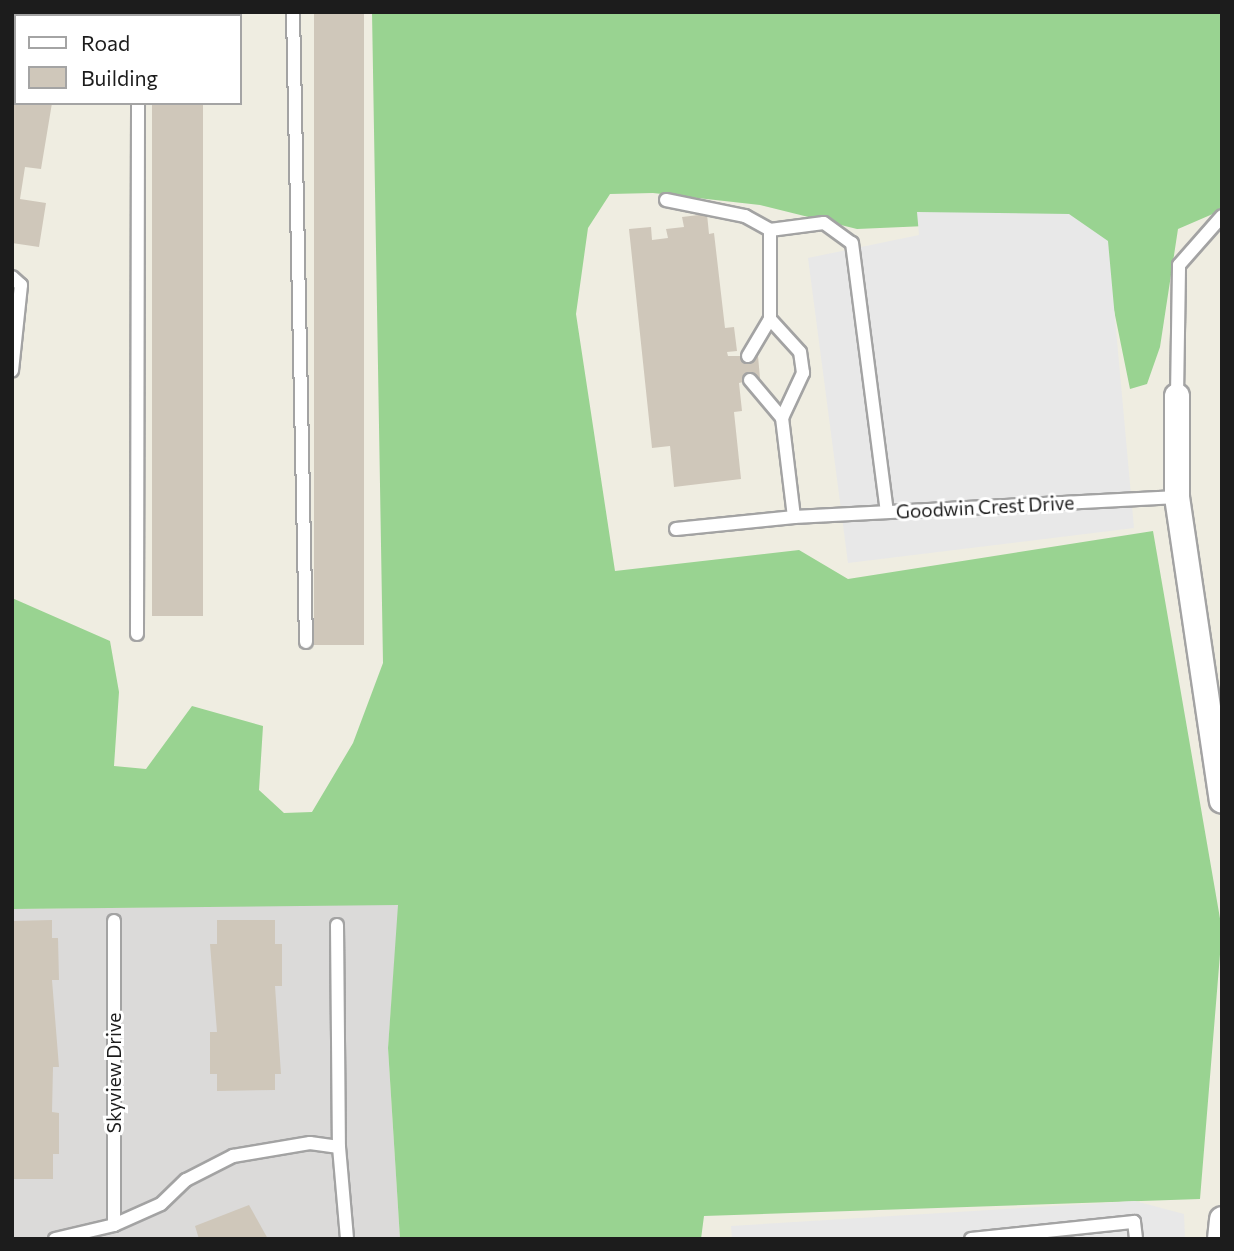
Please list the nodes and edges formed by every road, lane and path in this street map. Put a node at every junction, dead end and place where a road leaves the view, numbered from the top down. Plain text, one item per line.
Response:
1 (293, 12) edge
2 (138, 105) edge
3 (666, 200) dead end
4 (1222, 216) edge
5 (770, 230) junction
6 (12, 277) edge
7 (770, 319) junction
8 (748, 356) dead end
9 (12, 371) edge
10 (750, 380) dead end
11 (1177, 397) joint
12 (782, 418) junction
13 (1177, 497) junction
14 (887, 512) junction
15 (794, 517) junction
16 (676, 529) dead end
17 (137, 634) dead end
18 (306, 642) dead end
19 (1216, 727) edge
20 (1222, 801) edge
21 (114, 921) dead end
22 (337, 925) dead end
23 (339, 1147) junction
24 (1222, 1219) edge
25 (114, 1225) junction
26 (55, 1239) edge
27 (347, 1239) edge
28 (971, 1239) edge
29 (1136, 1239) edge
30 (1220, 1239) edge

1 - 18 lane
2 - 17 lane
3 - 5 lane
4 - 11 lane
5 - 7 lane
5 - 14 lane
6 - 9 lane
7 - 8 lane
7 - 12 lane
10 - 12 lane
11 - 13 street
12 - 15 lane
13 - 14 lane, Goodwin Crest Drive
13 - 19 street
14 - 15 lane, Goodwin Crest Drive
15 - 16 lane, Goodwin Crest Drive
19 - 20 street
21 - 25 lane, Skyview Drive
22 - 23 lane
23 - 25 lane
23 - 27 lane
24 - 30 street
25 - 26 lane
28 - 29 lane

